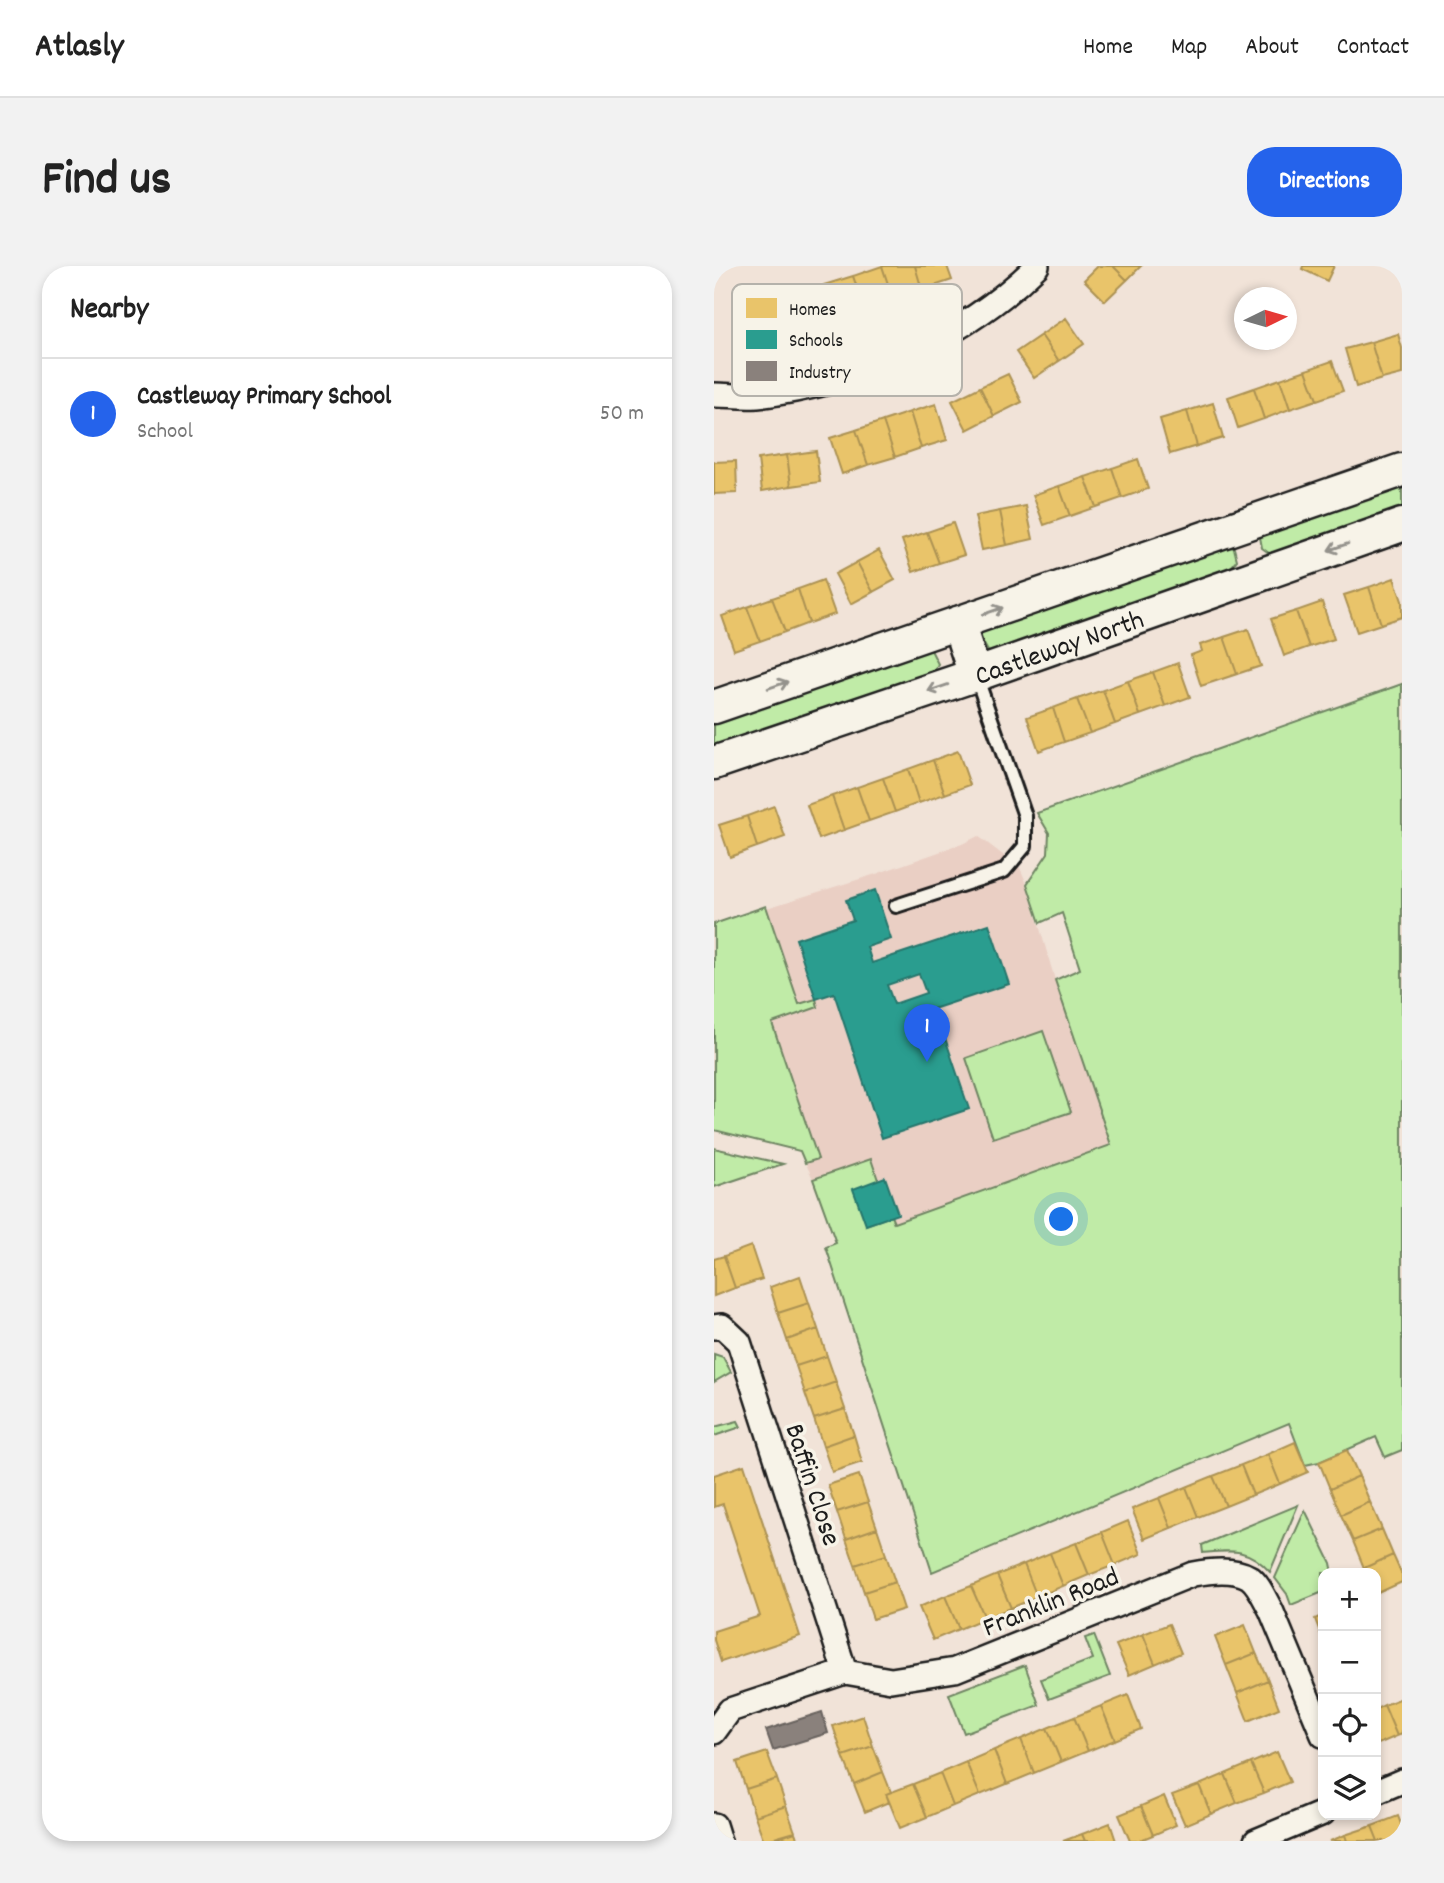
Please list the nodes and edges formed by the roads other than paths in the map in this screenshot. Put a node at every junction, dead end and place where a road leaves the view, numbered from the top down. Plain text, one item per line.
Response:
1 (1037, 266) edge
2 (962, 324) edge
3 (714, 395) edge
4 (732, 395) edge
5 (1402, 470) edge
6 (1402, 525) edge
7 (1238, 527) junction
8 (1255, 576) junction
9 (958, 623) junction
10 (975, 675) junction
11 (714, 707) edge
12 (714, 763) edge
13 (896, 906) dead end
14 (714, 1327) edge
15 (845, 1672) junction
16 (1318, 1723) edge
17 (714, 1732) edge
18 (1402, 1781) edge
19 (1381, 1790) edge
20 (1318, 1815) edge
21 (714, 1825) edge
22 (719, 1841) edge
23 (1256, 1841) edge

1 - 2 street
3 - 4 street
5 - 7 street, Castleway North
6 -> 8 street, Castleway North
7 - 8 street
9 -> 7 street, Castleway North
8 - 10 street, Castleway North
9 - 10 street
11 -> 9 street, Castleway North
10 -> 12 street, Castleway North
10 - 13 lane
14 - 15 street, Baffin Close
15 - 16 street, Franklin Road
15 - 17 street, Franklin Road
18 - 19 street
20 - 23 street
21 - 22 street

